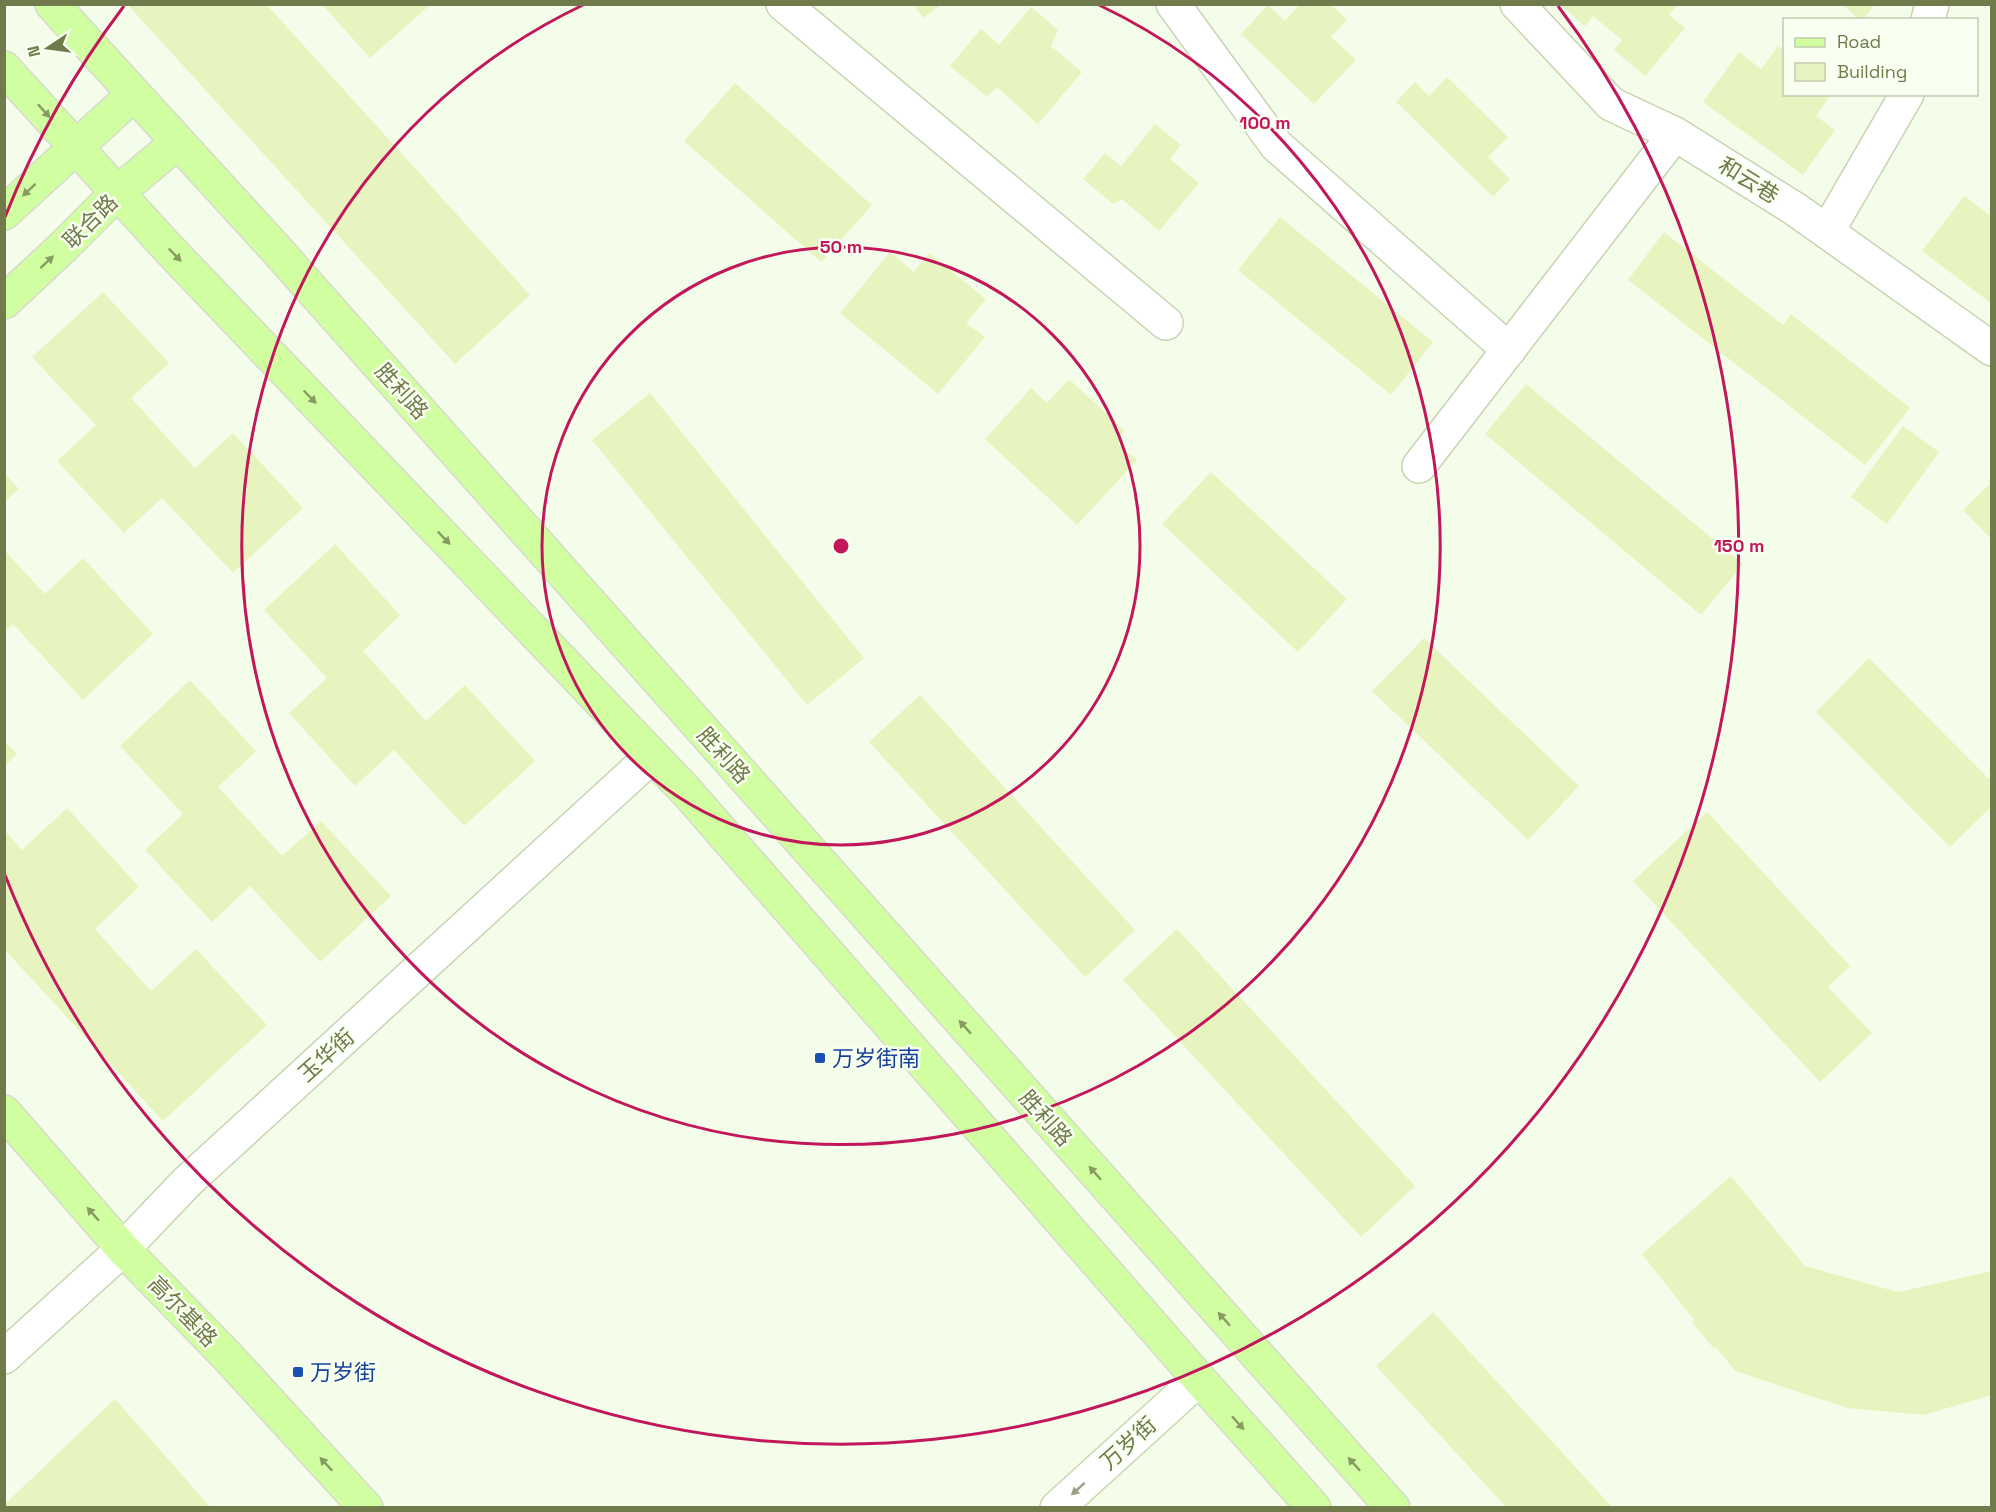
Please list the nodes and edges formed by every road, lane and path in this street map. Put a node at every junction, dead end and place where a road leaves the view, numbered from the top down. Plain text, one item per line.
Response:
1 (52, 4) edge
2 (783, 4) edge
3 (1173, 4) edge
4 (1517, 4) edge
5 (4, 68) edge
6 (134, 94) junction
7 (1906, 96) edge
8 (1674, 134) junction
9 (178, 142) junction
10 (76, 147) junction
11 (117, 193) junction
12 (4, 213) edge
13 (1827, 232) junction
14 (4, 302) edge
15 (1166, 323) dead end
16 (1992, 349) edge
17 (1509, 350) junction
18 (1419, 466) dead end
19 (652, 756) junction
20 (4, 1112) edge
21 (123, 1249) junction
22 (4, 1357) edge
23 (1199, 1379) junction
24 (366, 1508) edge
25 (1057, 1508) edge
26 (1314, 1508) edge
27 (1393, 1508) edge

1 - 6 main road, 胜利路
2 - 15 street
3 - 17 street
4 - 8 street, 和云巷
5 -> 10 main road
6 - 9 main road, 胜利路
6 - 10 main road
7 - 13 street
8 - 13 street, 和云巷
8 - 17 street
9 - 11 main road, 联合路
27 -> 9 main road, 胜利路
10 - 11 main road
10 -> 12 main road
14 -> 11 main road, 联合路
11 -> 19 main road
13 - 16 street, 和云巷
17 - 18 street
19 - 21 street, 玉华街
19 - 23 main road
21 -> 20 main road, 高尔基路
21 - 22 street, 玉华街
24 -> 21 main road, 高尔基路
23 -> 25 street, 万岁街
23 -> 26 main road

